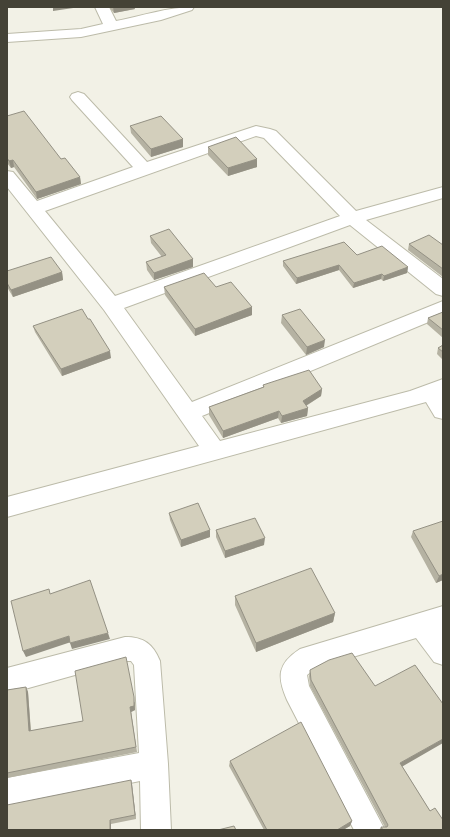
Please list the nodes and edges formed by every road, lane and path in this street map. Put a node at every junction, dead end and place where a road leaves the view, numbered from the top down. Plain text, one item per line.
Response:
1 (102, 7) edge
2 (187, 7) edge
3 (112, 27) junction
4 (7, 38) edge
5 (78, 97) dead end
6 (144, 169) junction
7 (7, 176) edge
8 (443, 192) edge
9 (33, 209) junction
10 (352, 218) junction
11 (443, 290) edge
12 (112, 305) junction
13 (443, 308) edge
14 (437, 389) edge
15 (443, 411) edge
16 (189, 412) junction
17 (215, 451) junction
18 (7, 508) edge
19 (432, 622) edge
20 (443, 653) edge
21 (7, 681) edge
22 (154, 764) junction
23 (7, 793) edge
24 (156, 830) edge
25 (370, 830) edge

1 - 3 street
2 - 3 street
3 - 4 street
5 - 6 street
6 - 9 street
6 - 10 street
7 - 9 street
8 - 10 street
9 - 12 street
10 - 11 street
10 - 12 street
12 - 16 street
13 - 16 street
14 - 15 street
14 - 17 street
16 - 17 street
17 - 18 street
19 - 20 street
19 - 25 street
21 - 22 street
22 - 23 street
22 - 24 street

